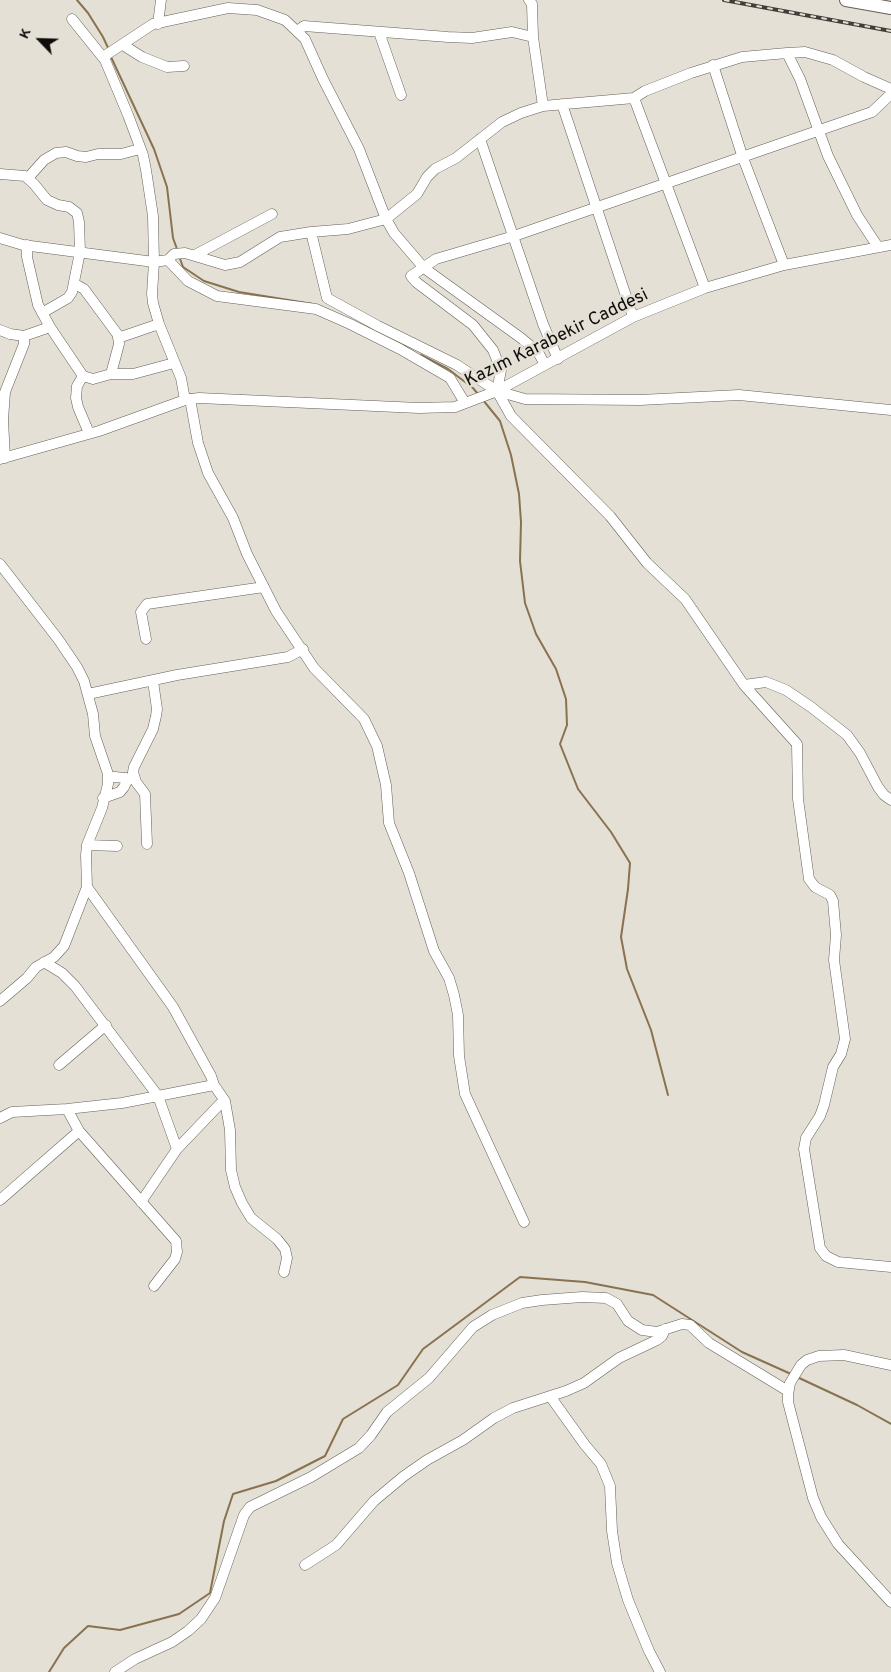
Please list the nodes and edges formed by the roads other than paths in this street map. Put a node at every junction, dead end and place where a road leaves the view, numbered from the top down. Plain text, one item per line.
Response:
1 (161, 0) edge
2 (529, 0) edge
3 (846, 0) edge
4 (891, 8) edge
5 (72, 19) dead end
6 (158, 24) junction
7 (297, 31) junction
8 (379, 32) junction
9 (533, 37) junction
10 (112, 52) junction
11 (787, 53) junction
12 (713, 65) junction
13 (184, 66) dead end
14 (891, 89) edge
15 (891, 94) edge
16 (401, 95) dead end
17 (634, 98) junction
18 (562, 104) junction
19 (543, 106) junction
20 (819, 131) junction
21 (480, 139) junction
22 (140, 149) junction
23 (744, 158) junction
24 (0, 174) edge
25 (28, 178) junction
26 (667, 183) junction
27 (597, 206) junction
28 (272, 214) dead end
29 (386, 219) junction
30 (311, 232) junction
31 (514, 236) junction
32 (0, 238) edge
33 (891, 244) edge
34 (27, 245) junction
35 (878, 247) junction
36 (80, 252) junction
37 (190, 254) junction
38 (171, 258) junction
39 (154, 262) junction
40 (784, 265) junction
41 (424, 268) junction
42 (74, 284) junction
43 (705, 288) junction
44 (42, 313) junction
45 (633, 317) junction
46 (159, 324) junction
47 (50, 327) junction
48 (0, 330) edge
49 (24, 336) junction
50 (118, 338) junction
51 (558, 359) junction
52 (174, 363) junction
53 (545, 365) junction
54 (0, 370) edge
55 (12, 374) junction
56 (111, 374) junction
57 (83, 376) junction
58 (497, 391) junction
59 (188, 399) junction
60 (465, 403) junction
61 (891, 410) edge
62 (89, 434) junction
63 (3, 458) edge
64 (0, 564) edge
65 (264, 587) junction
66 (146, 639) dead end
67 (303, 649) junction
68 (153, 681) junction
69 (744, 685) junction
70 (88, 694) junction
71 (108, 778) junction
72 (131, 779) junction
73 (103, 798) junction
74 (891, 800) edge
75 (147, 844) dead end
76 (87, 845) junction
77 (117, 846) dead end
78 (87, 887) junction
79 (44, 962) junction
80 (0, 1001) edge
81 (106, 1025) junction
82 (59, 1065) dead end
83 (214, 1085) junction
84 (158, 1096) junction
85 (225, 1101) junction
86 (67, 1109) junction
87 (0, 1118) edge
88 (79, 1131) junction
89 (177, 1149) junction
90 (0, 1200) edge
91 (141, 1202) junction
92 (524, 1222) dead end
93 (891, 1267) edge
94 (284, 1272) dead end
95 (154, 1286) dead end
96 (664, 1329) junction
97 (891, 1365) edge
98 (789, 1387) junction
99 (550, 1396) junction
100 (305, 1565) dead end
101 (891, 1602) edge
102 (115, 1672) edge
103 (660, 1672) edge

1 - 6 street
2 - 9 street
3 - 4 main road
5 - 10 street
6 - 7 street
6 - 10 street
7 - 8 street
7 - 29 street
8 - 9 street
8 - 16 street
9 - 19 street
10 - 13 street
10 - 22 street
11 - 12 street
11 - 14 street
11 - 20 street
12 - 17 street
12 - 23 street
15 - 20 street
17 - 18 street
17 - 26 street
18 - 19 street
18 - 27 street
19 - 21 street
20 - 23 street
20 - 35 street
21 - 29 street
21 - 31 street
22 - 25 street
22 - 39 street
23 - 26 street
23 - 40 street
24 - 25 street
25 - 36 street
26 - 27 street
26 - 43 street
27 - 31 street
27 - 45 street
28 - 37 street
29 - 30 street
29 - 41 street
30 - 37 street
30 - 58 street
31 - 41 street
31 - 51 street
32 - 34 street
33 - 35 street, Kazım Karabekir Caddesi
34 - 36 street
34 - 44 street
35 - 40 street, Kazım Karabekir Caddesi
36 - 39 street
36 - 42 street
37 - 38 street
38 - 39 street
38 - 60 street
39 - 46 street
40 - 43 street, Kazım Karabekir Caddesi
41 - 53 street
41 - 58 street
42 - 44 street
42 - 50 street
43 - 45 street, Kazım Karabekir Caddesi
44 - 47 street
45 - 51 street, Kazım Karabekir Caddesi
46 - 50 street
46 - 52 street
47 - 49 street
47 - 57 street
48 - 49 street
49 - 55 street
50 - 56 street
51 - 53 street, Kazım Karabekir Caddesi
52 - 56 street
52 - 59 street
53 - 58 street, Kazım Karabekir Caddesi
54 - 55 street
55 - 63 street
56 - 57 street
57 - 62 street
58 - 60 street, Kazım Karabekir Caddesi
58 - 61 street
58 - 69 street
59 - 60 street, Kazım Karabekir Caddesi
59 - 62 street, Kazım Karabekir Caddesi
59 - 65 street
62 - 63 street, Kazım Karabekir Caddesi
64 - 70 street
65 - 66 street
65 - 67 street
67 - 68 street
67 - 92 street
68 - 70 street
68 - 72 street
69 - 74 street
69 - 93 street
70 - 71 street
71 - 72 street
71 - 73 street
72 - 73 street
72 - 75 street
73 - 76 street
76 - 77 street
76 - 78 street
78 - 79 street
78 - 83 street
79 - 80 street
79 - 81 street
81 - 82 street
81 - 84 street
83 - 84 street
83 - 85 street
84 - 86 street
84 - 89 street
85 - 89 street
85 - 94 street
86 - 87 street
86 - 88 street
88 - 90 street
88 - 91 street
89 - 91 street
91 - 95 street
96 - 98 street
96 - 99 street
96 - 102 street
97 - 98 street
98 - 101 street
99 - 100 street
99 - 103 street

